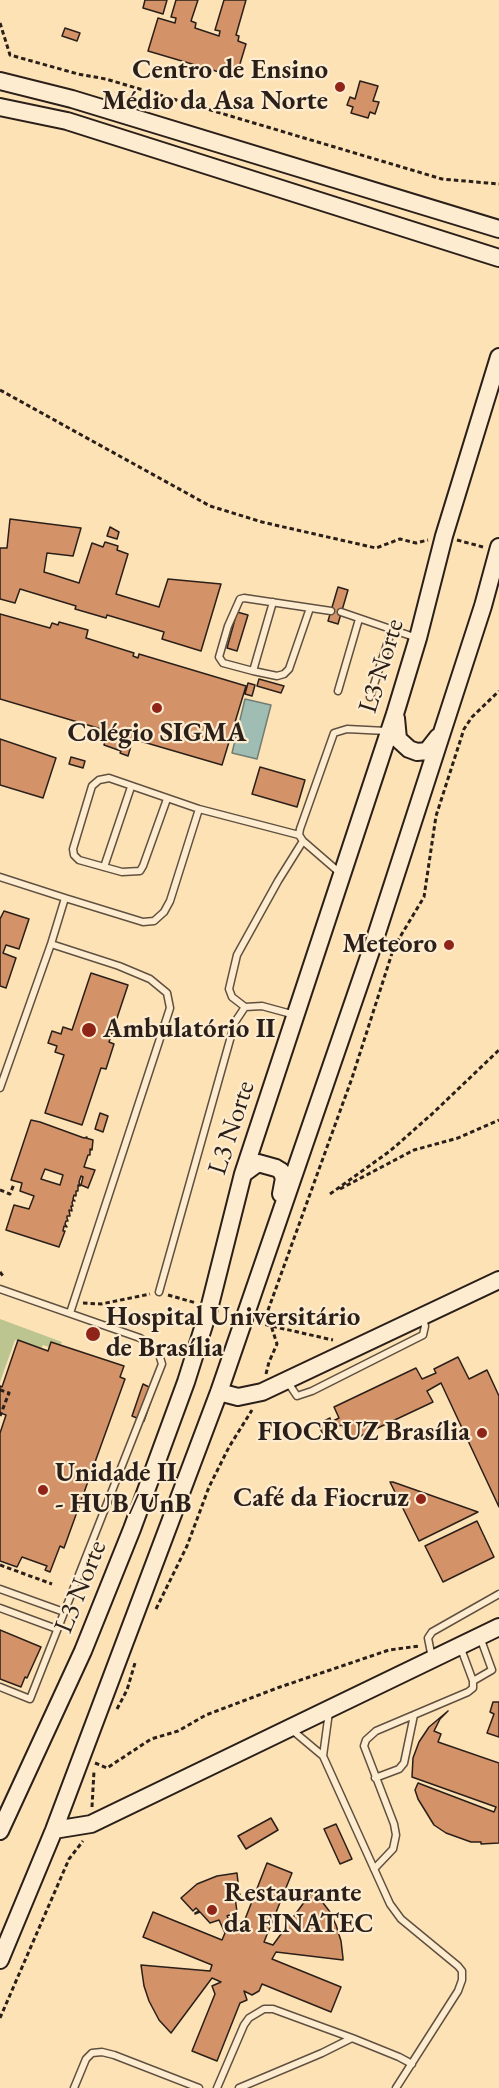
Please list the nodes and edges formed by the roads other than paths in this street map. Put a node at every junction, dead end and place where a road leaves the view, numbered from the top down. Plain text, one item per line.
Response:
1 (0, 81) edge
2 (0, 107) edge
3 (499, 229) edge
4 (499, 258) edge
5 (499, 357) edge
6 (499, 549) edge
7 (273, 602) junction
8 (491, 605) edge
9 (310, 608) junction
10 (331, 611) dead end
11 (341, 612) dead end
12 (358, 619) junction
13 (392, 629) junction
14 (418, 638) junction
15 (253, 671) junction
16 (338, 691) dead end
17 (370, 697) dead end
18 (395, 714) junction
19 (390, 731) junction
20 (441, 734) junction
21 (131, 787) junction
22 (167, 799) junction
23 (199, 809) junction
24 (301, 838) junction
25 (104, 867) junction
26 (342, 875) junction
27 (0, 877) edge
28 (65, 898) junction
29 (51, 944) junction
30 (245, 1007) junction
31 (296, 1015) junction
32 (0, 1088) edge
33 (243, 1174) junction
34 (276, 1224) junction
35 (499, 1280) edge
36 (0, 1289) edge
37 (159, 1292) road end
38 (70, 1313) junction
39 (423, 1317) junction
40 (286, 1380) junction
41 (219, 1392) junction
42 (0, 1589) edge
43 (499, 1594) edge
44 (0, 1608) edge
45 (64, 1612) junction
46 (499, 1627) edge
47 (57, 1629) junction
48 (480, 1636) junction
49 (460, 1646) junction
50 (429, 1652) junction
51 (495, 1669) edge
52 (473, 1681) junction
53 (0, 1687) edge
54 (330, 1708) junction
55 (414, 1715) junction
56 (290, 1728) junction
57 (323, 1756) junction
58 (375, 1778) junction
59 (54, 1830) junction
60 (0, 1831) edge
61 (374, 1869) junction
62 (0, 1960) edge
63 (352, 2038) junction
64 (412, 2064) junction
65 (74, 2088) edge
66 (199, 2088) edge
67 (217, 2088) edge
68 (239, 2088) edge
69 (396, 2088) edge

1 - 3 main road
2 - 4 main road
5 - 14 main road, L3 Norte
6 - 8 main road
7 - 9 lane
7 - 15 lane
7 - 15 lane
8 - 20 main road
9 - 10 lane
9 - 15 lane
11 - 12 lane
12 - 13 lane
12 - 16 lane
13 - 14 lane
13 - 17 lane
14 - 18 main road, L3 Norte
18 - 19 main road, L3 Norte
18 - 20 main road
19 - 24 lane
19 - 26 main road, L3 Norte
20 - 34 main road
21 - 22 lane
21 - 25 lane
21 - 25 lane
22 - 23 lane
22 - 25 lane
23 - 24 lane
23 - 28 lane
24 - 26 lane
24 - 30 lane
26 - 31 main road, L3 Norte
27 - 28 lane
28 - 29 lane
29 - 32 lane
29 - 38 lane
30 - 31 lane
30 - 37 lane
31 - 33 main road, L3 Norte
33 - 34 main road
33 - 60 main road, L3 Norte
34 - 41 main road
35 - 39 main road
36 - 38 lane
38 - 45 lane
39 - 40 main road
39 - 40 lane
40 - 41 main road
41 - 59 main road
42 - 45 lane
43 - 50 lane
44 - 47 lane
45 - 47 lane
46 - 48 main road
47 - 53 lane
48 - 49 main road
48 - 51 lane
49 - 50 main road
49 - 52 lane
50 - 54 main road
51 - 52 lane
52 - 55 lane
54 - 56 main road
54 - 57 lane
55 - 58 lane
55 - 58 lane
56 - 57 lane
56 - 59 main road
57 - 61 lane
58 - 61 lane
59 - 62 main road
61 - 64 lane
63 - 64 lane
63 - 67 lane
63 - 68 lane
64 - 69 lane
65 - 66 lane

